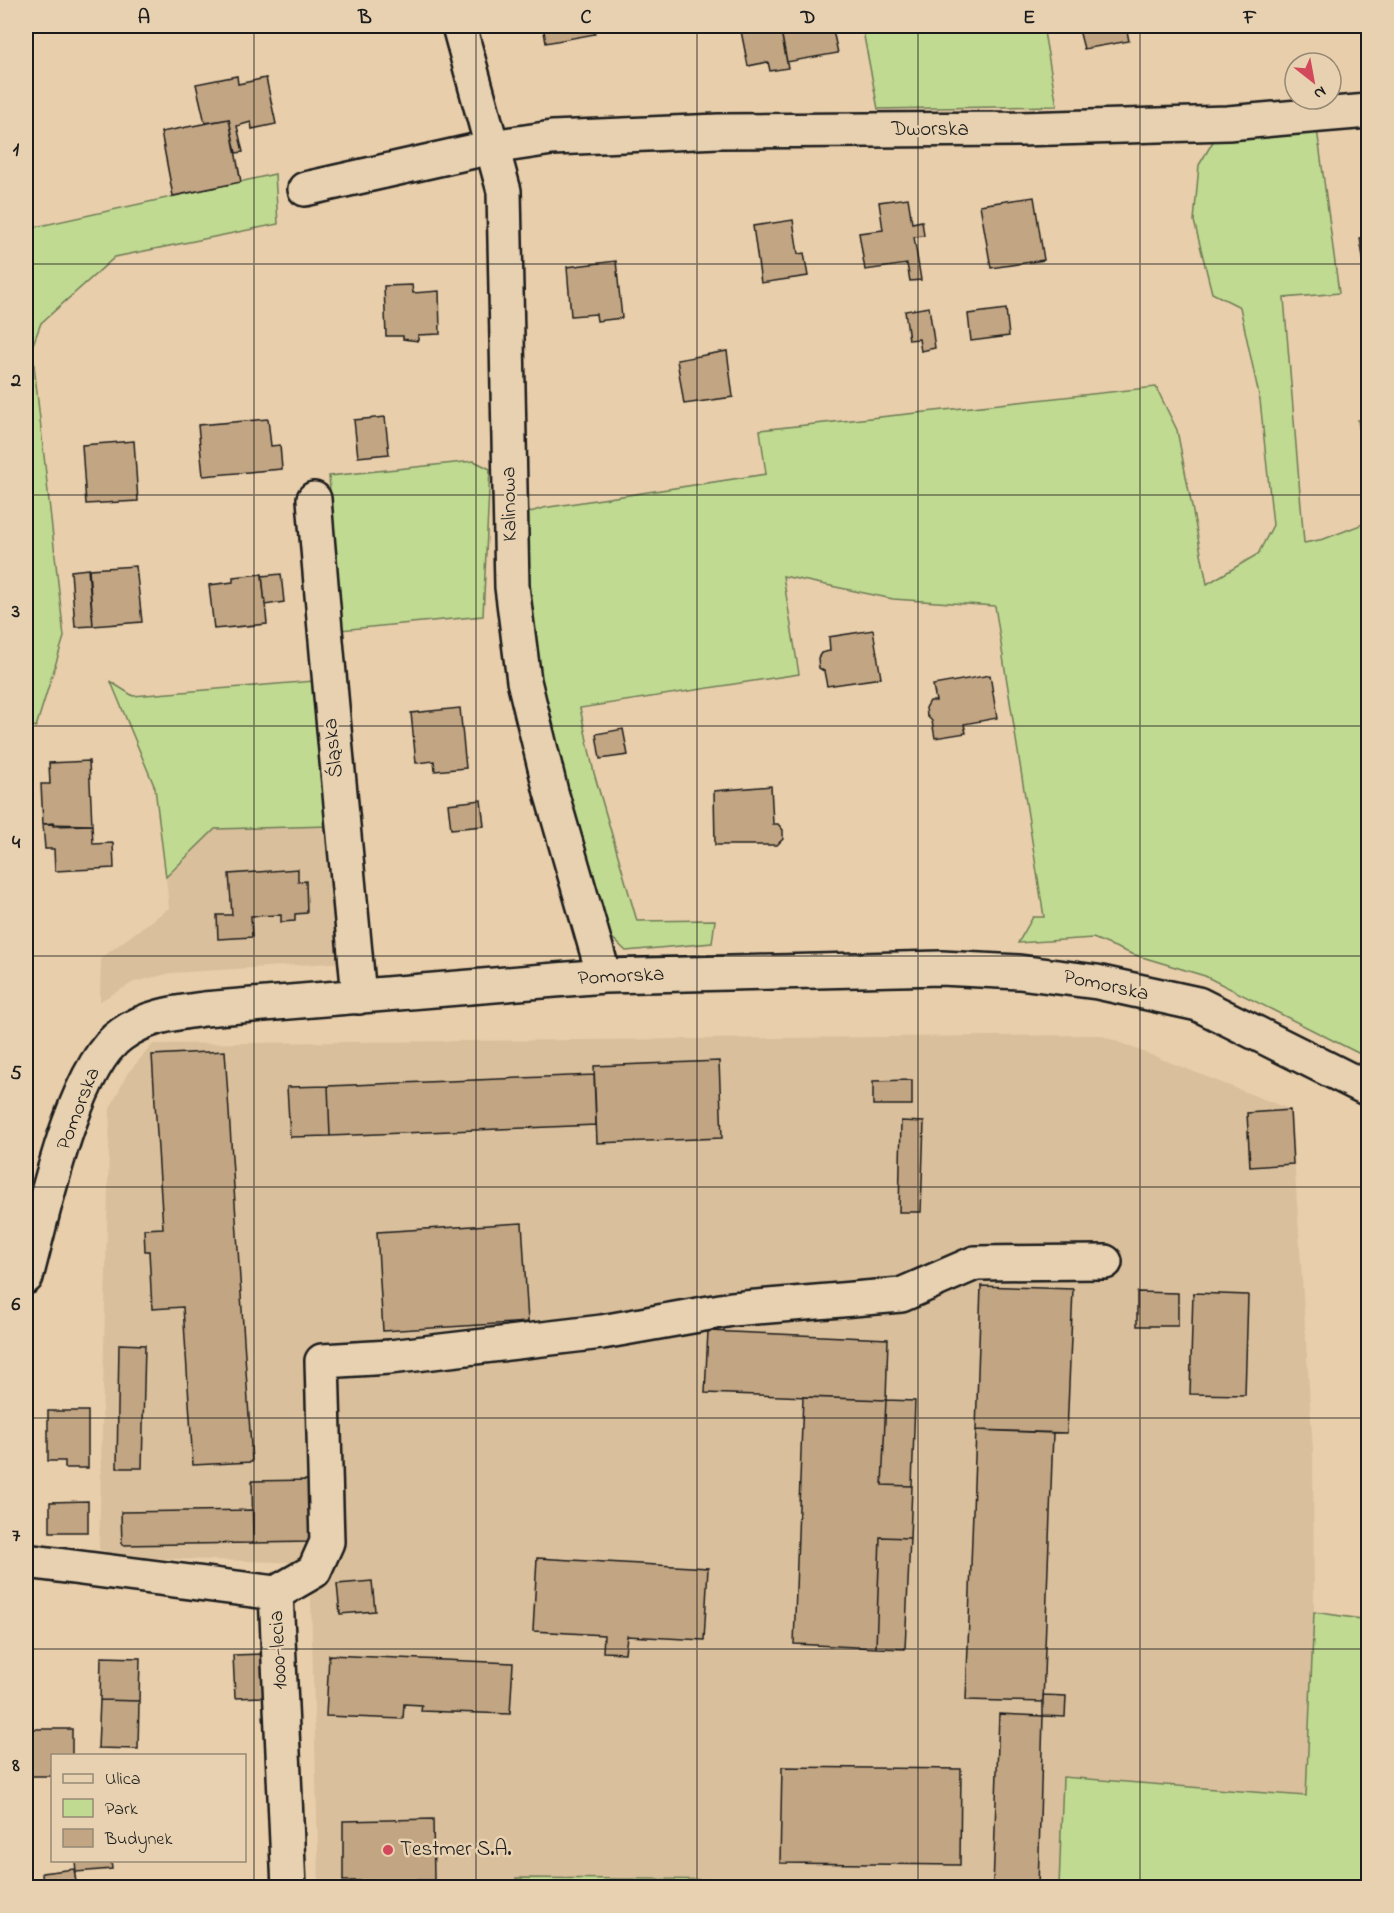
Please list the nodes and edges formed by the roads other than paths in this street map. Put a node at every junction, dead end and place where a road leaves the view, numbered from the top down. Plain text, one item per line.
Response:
1 (459, 26) edge
2 (1368, 111) edge
3 (492, 147) junction
4 (304, 189) dead end
5 (314, 499) dead end
6 (604, 976) junction
7 (359, 997) junction
8 (1368, 1089) edge
9 (1105, 1262) dead end
10 (26, 1277) edge
11 (26, 1561) edge
12 (276, 1593) junction
13 (289, 1887) edge

1 - 3 street, Kalinowa
2 - 3 street, Dworska
3 - 4 street, Dworska
3 - 6 street, Kalinowa
5 - 7 street, Śląska
6 - 7 street, Pomorska
6 - 8 street, Pomorska
7 - 10 street, Pomorska
9 - 12 street
11 - 12 street, 1000-lecia
12 - 13 street, 1000-lecia

